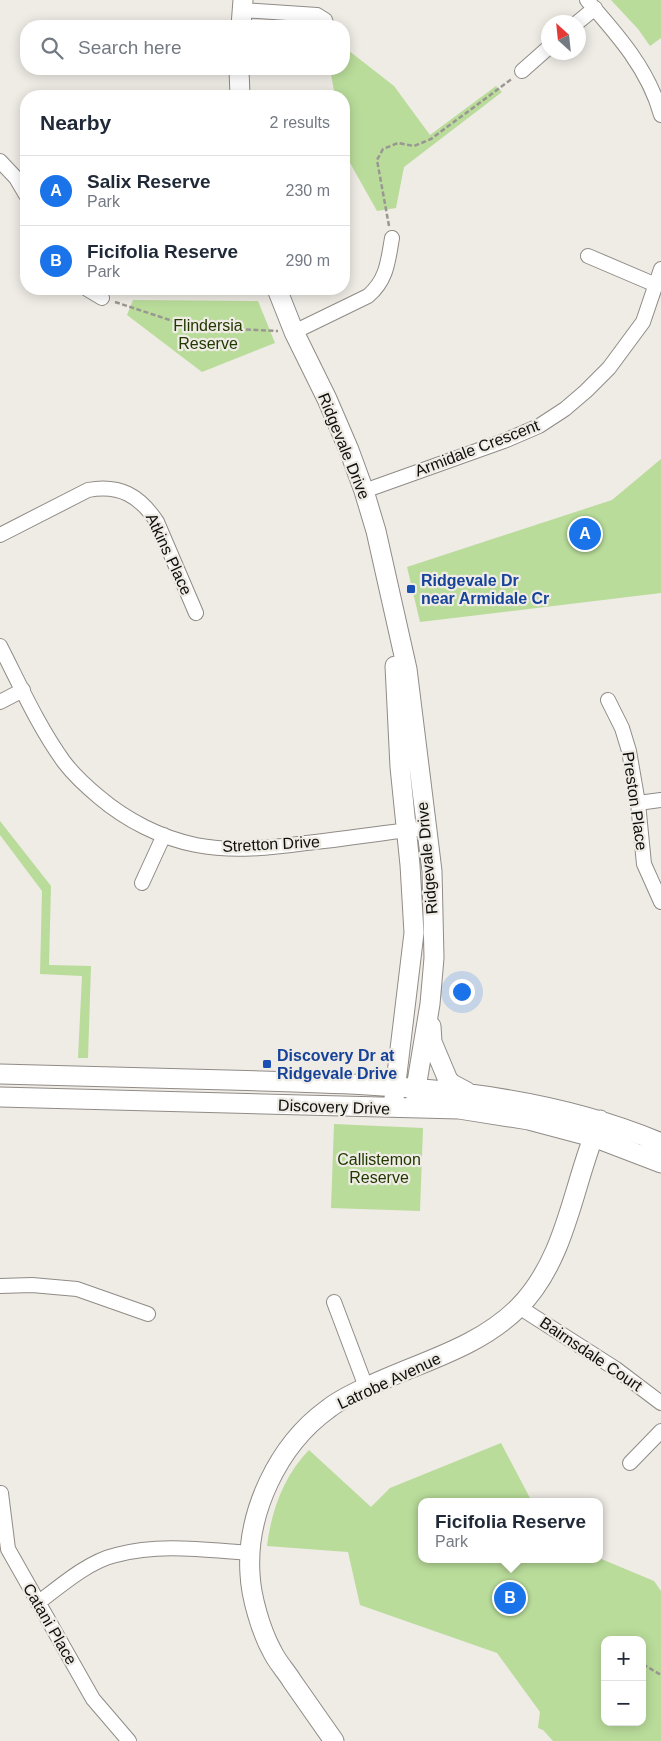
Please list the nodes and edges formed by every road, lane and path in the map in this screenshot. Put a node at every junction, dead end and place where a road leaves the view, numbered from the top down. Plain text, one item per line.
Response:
1 (591, 4) edge
2 (242, 12) edge
3 (583, 15) edge
4 (325, 20) edge
5 (541, 54) edge
6 (522, 71) joint
7 (239, 75) edge
8 (240, 90) edge
9 (661, 115) edge
10 (0, 161) edge
11 (20, 185) edge
12 (392, 238) joint
13 (588, 256) dead end
14 (661, 269) edge
15 (656, 285) junction
16 (97, 295) edge
17 (279, 295) edge
18 (102, 298) joint
19 (294, 332) junction
20 (364, 491) junction
21 (0, 534) edge
22 (393, 610) junction
23 (196, 614) dead end
24 (0, 646) edge
25 (23, 690) junction
26 (608, 700) dead end
27 (0, 702) edge
28 (661, 800) edge
29 (638, 803) junction
30 (426, 828) junction
31 (406, 830) junction
32 (164, 835) junction
33 (142, 883) dead end
34 (661, 902) edge
35 (430, 1004) junction
36 (0, 1074) edge
37 (395, 1086) junction
38 (416, 1088) junction
39 (470, 1093) junction
40 (0, 1097) edge
41 (416, 1108) junction
42 (394, 1109) junction
43 (596, 1128) junction
44 (661, 1143) edge
45 (661, 1163) edge
46 (0, 1286) edge
47 (334, 1302) dead end
48 (519, 1307) junction
49 (148, 1314) dead end
50 (366, 1388) junction
51 (661, 1403) edge
52 (661, 1431) edge
53 (630, 1462) dead end
54 (1, 1493) edge
55 (250, 1553) junction
56 (38, 1603) junction
57 (646, 1666) edge
58 (661, 1674) edge
59 (129, 1741) edge
60 (334, 1741) edge

1 - 3 street
1 - 9 street
2 - 4 street
5 - 6 street
6 - 12 path
7 - 8 street
10 - 11 street
12 - 19 street
13 - 15 street
14 - 15 street, Armidale Crescent
15 - 20 street, Armidale Crescent
16 - 18 street
17 - 19 street, Ridgevale Drive
18 - 19 path
19 - 20 street, Ridgevale Drive
20 - 22 street, Ridgevale Drive
21 - 23 street, Atkins Place
22 - 30 street, Ridgevale Drive
22 - 31 street, Ridgevale Drive
24 - 25 street, Stretton Drive
25 - 27 street
25 - 32 street, Stretton Drive
26 - 29 street, Preston Place
28 - 29 street
29 - 34 street, Preston Place
30 - 31 street, Stretton Drive
30 - 35 street, Ridgevale Drive
31 - 32 street, Stretton Drive
31 - 37 street, Ridgevale Drive
32 - 33 street
35 - 38 street, Ridgevale Drive
35 - 39 street
36 - 37 street, Discovery Drive
37 - 38 street, Discovery Drive
37 - 42 street, Ridgevale Drive
38 - 39 street, Discovery Drive
38 - 41 street, Ridgevale Drive
39 - 43 street, Discovery Drive
40 - 42 street, Discovery Drive
41 - 42 street, Discovery Drive
41 - 43 street, Discovery Drive
43 - 44 street, Discovery Drive
43 - 45 street, Discovery Drive
43 - 48 street, Latrobe Avenue
46 - 49 street
47 - 50 street
48 - 50 street, Latrobe Avenue
48 - 51 street, Bairnsdale Court
50 - 55 street, Latrobe Avenue
52 - 53 street
54 - 56 street, Catani Place
55 - 56 street
55 - 60 street, Latrobe Avenue
56 - 59 street, Catani Place
57 - 58 path

